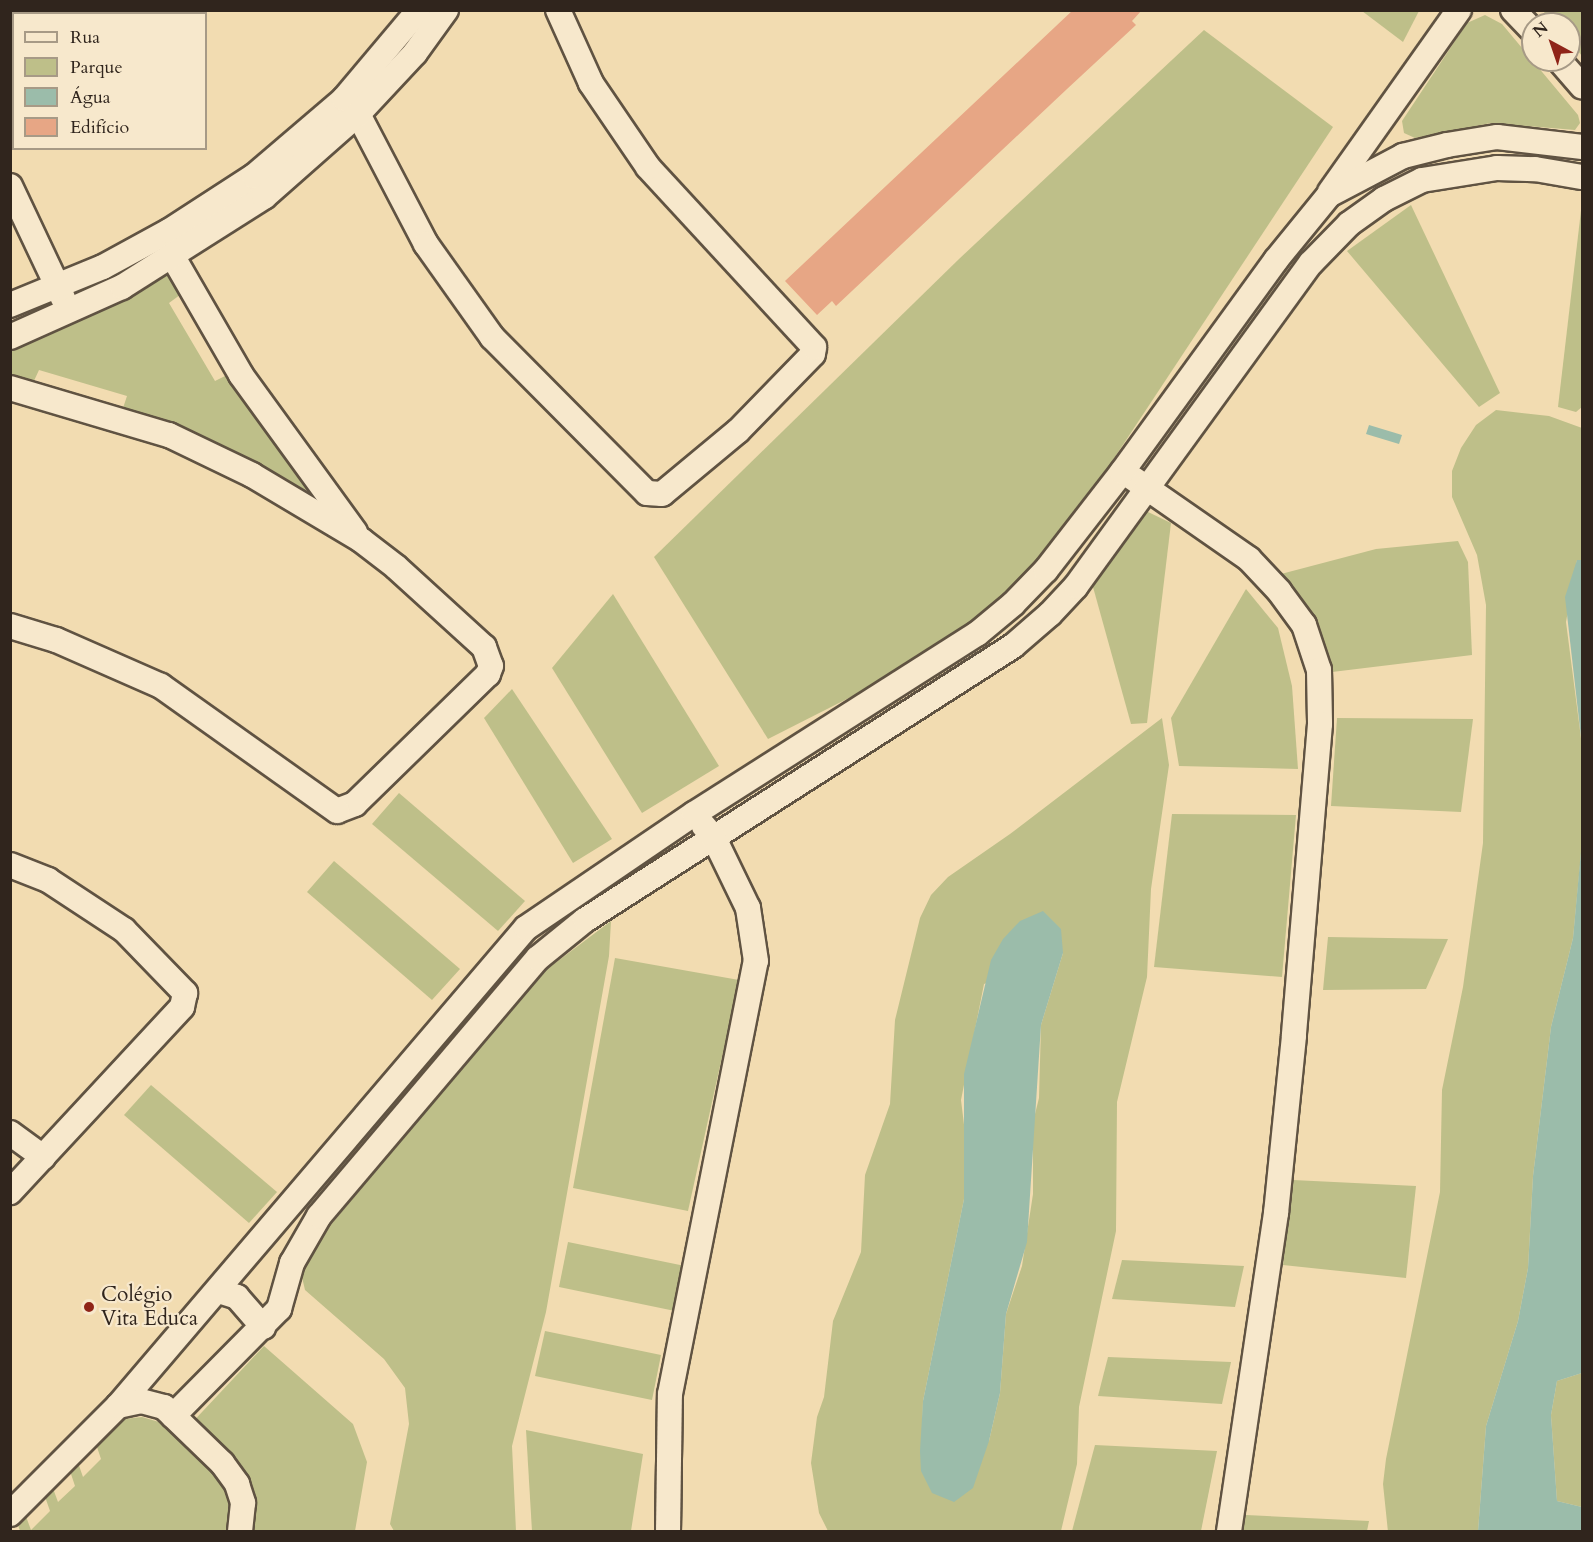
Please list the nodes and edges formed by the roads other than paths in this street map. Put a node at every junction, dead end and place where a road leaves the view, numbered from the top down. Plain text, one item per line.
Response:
1 (419, 10) edge
2 (446, 10) edge
3 (558, 10) edge
4 (1459, 10) edge
5 (1570, 72) edge
6 (1582, 86) edge
7 (351, 106) junction
8 (1382, 120) junction
9 (1582, 147) edge
10 (1403, 156) junction
11 (1579, 168) edge
12 (1422, 180) junction
13 (10, 186) edge
14 (1329, 195) junction
15 (172, 257) junction
16 (55, 285) junction
17 (10, 305) edge
18 (70, 310) junction
19 (10, 338) edge
20 (10, 388) edge
21 (1122, 472) junction
22 (1149, 487) junction
23 (361, 540) junction
24 (10, 626) edge
25 (694, 814) junction
26 (714, 838) junction
27 (10, 865) edge
28 (10, 1133) edge
29 (43, 1157) junction
30 (10, 1192) edge
31 (219, 1291) junction
32 (263, 1327) junction
33 (118, 1406) junction
34 (172, 1416) junction
35 (10, 1514) edge
36 (240, 1532) edge
37 (668, 1532) edge
38 (1229, 1532) edge

1 - 7 street
2 - 7 street
3 - 7 street
4 - 8 street
5 - 6 street
7 - 15 street
7 - 16 street
8 - 10 street
8 - 14 street
9 - 10 street
10 - 12 street
10 - 14 street
11 - 12 street
12 - 22 street
13 - 16 street
14 - 21 street
15 - 18 street
15 - 23 street
16 - 17 street
16 - 18 street
18 - 19 street
20 - 23 street
21 - 22 street
21 - 25 street
22 - 26 street
22 - 38 street
23 - 24 street
25 - 26 street
25 - 31 street
26 - 32 street
26 - 37 street
27 - 29 street
28 - 29 street
29 - 30 street
31 - 32 street
31 - 33 street
32 - 34 street
33 - 34 street
33 - 35 street
34 - 36 street

